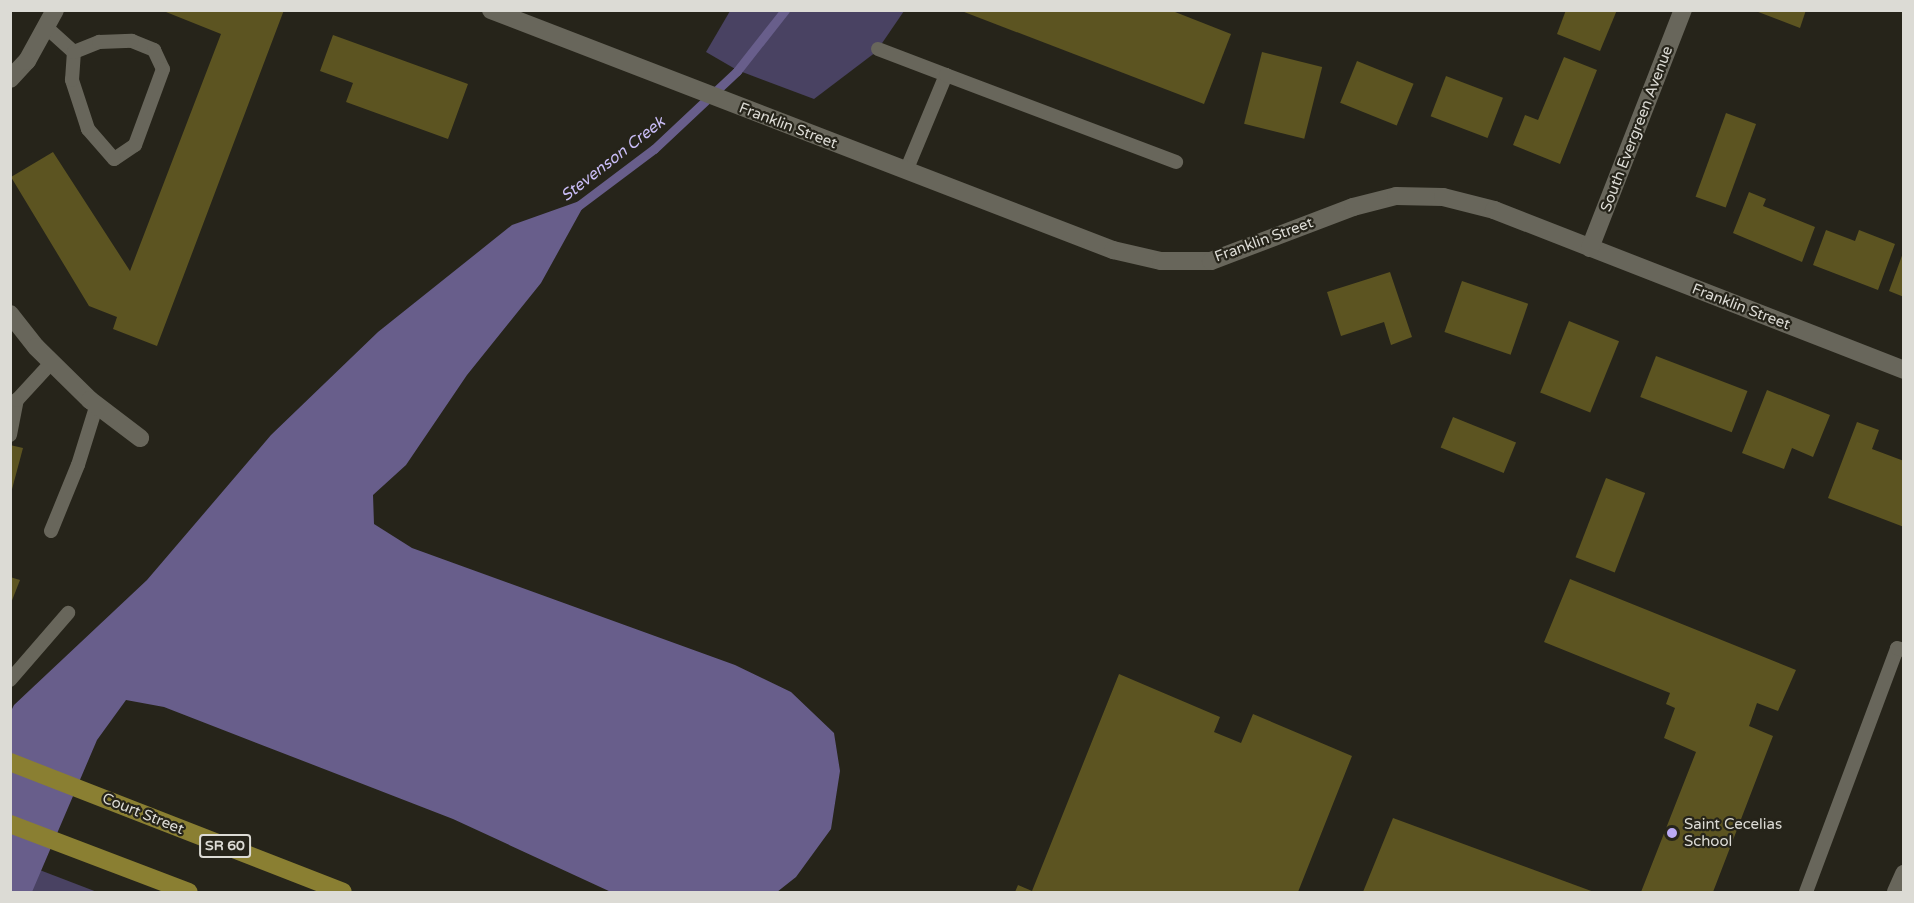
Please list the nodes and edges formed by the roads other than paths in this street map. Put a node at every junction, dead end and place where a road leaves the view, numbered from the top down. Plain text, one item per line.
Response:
1 (55, 10) edge
2 (491, 10) edge
3 (1683, 10) edge
4 (46, 27) junction
5 (878, 49) dead end
6 (74, 52) junction
7 (946, 75) junction
8 (10, 79) edge
9 (1176, 162) dead end
10 (906, 171) junction
11 (1590, 248) junction
12 (10, 314) edge
13 (52, 362) junction
14 (1904, 370) edge
15 (97, 404) junction
16 (10, 435) edge
17 (140, 438) dead end
18 (51, 531) dead end
19 (68, 613) dead end
20 (1904, 650) edge
21 (10, 680) edge
22 (10, 762) edge
23 (10, 824) edge
24 (1904, 874) edge
25 (189, 892) edge
26 (343, 892) edge
27 (1806, 892) edge
28 (1896, 892) edge

1 - 4 street
2 - 10 street, Franklin Street
3 - 11 street, South Evergreen Avenue
4 - 6 lane
4 - 8 street
5 - 7 lane
6 - 6 lane
7 - 9 lane
7 - 10 lane
10 - 11 street, Franklin Street
11 - 14 street, Franklin Street
12 - 13 street
13 - 15 street
13 - 16 lane
15 - 17 street
15 - 18 lane
19 - 21 lane
20 - 27 lane
22 - 26 main road, Court Street / SR 60
23 - 25 main road
24 - 28 street

